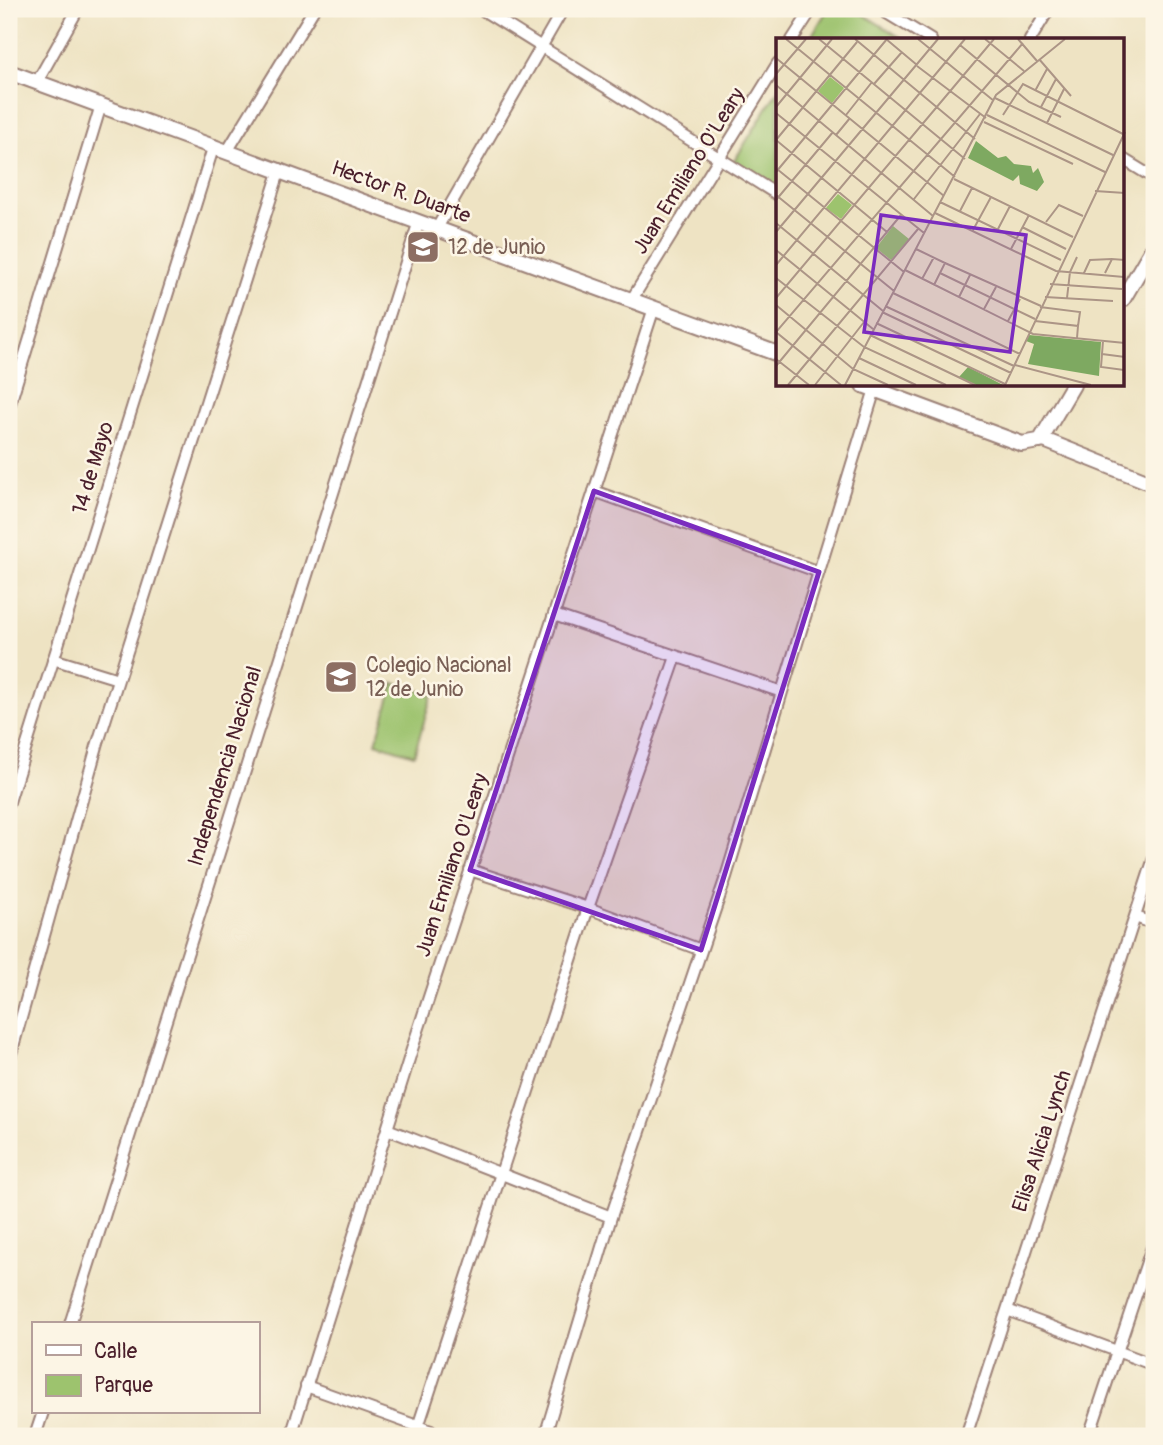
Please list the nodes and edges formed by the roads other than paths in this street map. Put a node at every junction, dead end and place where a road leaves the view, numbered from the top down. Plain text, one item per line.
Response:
1 (78, 9) edge
2 (314, 9) edge
3 (481, 9) edge
4 (563, 9) edge
5 (812, 9) edge
6 (880, 9) edge
7 (1049, 9) edge
8 (793, 38) edge
9 (928, 38) edge
10 (1031, 38) edge
11 (540, 46) junction
12 (776, 66) edge
13 (9, 72) edge
14 (37, 82) junction
15 (102, 105) junction
16 (214, 145) junction
17 (228, 150) junction
18 (718, 160) junction
19 (1124, 160) edge
20 (280, 169) junction
21 (1154, 178) edge
22 (776, 194) edge
23 (419, 221) junction
24 (438, 228) junction
25 (1154, 246) edge
26 (1124, 297) edge
27 (632, 299) junction
28 (654, 308) junction
29 (776, 353) edge
30 (869, 387) edge
31 (1072, 387) edge
32 (9, 407) edge
33 (1040, 441) junction
34 (1154, 484) edge
35 (594, 492) junction
36 (819, 572) junction
37 (554, 615) junction
38 (676, 657) junction
39 (53, 660) junction
40 (118, 679) junction
41 (782, 692) junction
42 (9, 802) edge
43 (1154, 858) edge
44 (470, 870) junction
45 (588, 908) junction
46 (1136, 917) junction
47 (1154, 924) edge
48 (701, 950) junction
49 (9, 1061) edge
50 (387, 1129) junction
51 (502, 1174) junction
52 (611, 1217) junction
53 (1154, 1241) edge
54 (1007, 1310) junction
55 (71, 1322) edge
56 (1116, 1351) junction
57 (1154, 1365) edge
58 (306, 1386) junction
59 (42, 1414) edge
60 (417, 1431) edge
61 (35, 1436) edge
62 (290, 1436) edge
63 (445, 1436) edge
64 (545, 1436) edge
65 (966, 1436) edge
66 (1090, 1436) edge

1 - 14 street
2 - 17 street
3 - 11 street
4 - 11 street
5 - 8 street
6 - 9 street
7 - 10 street
11 - 18 street
11 - 24 street
12 - 18 street, Juan Emiliano O'Leary
13 - 14 street, Hector R. Duarte
14 - 15 street, Hector R. Duarte
15 - 16 street, Hector R. Duarte
15 - 32 street
16 - 17 street, Hector R. Duarte
16 - 39 street, 14 de Mayo
17 - 20 street, Hector R. Duarte
18 - 22 street
18 - 27 street, Juan Emiliano O'Leary
19 - 21 street
20 - 23 street, Hector R. Duarte
20 - 40 street
23 - 24 street, Hector R. Duarte
23 - 55 street, Independencia Nacional
24 - 27 street, Hector R. Duarte
25 - 26 street
27 - 28 street, Hector R. Duarte
28 - 29 street, Hector R. Duarte
28 - 35 street, Juan Emiliano O'Leary
30 - 33 street
30 - 36 street
31 - 33 street
33 - 34 street
35 - 36 street
35 - 37 street, Juan Emiliano O'Leary
36 - 41 street
37 - 38 street
37 - 44 street, Juan Emiliano O'Leary
38 - 41 street
38 - 45 street
39 - 40 street
39 - 42 street, 14 de Mayo
40 - 49 street
41 - 48 street
43 - 46 street, Elisa Alicia Lynch
44 - 45 street
44 - 50 street, Juan Emiliano O'Leary
45 - 48 street
45 - 51 street
46 - 47 street
46 - 54 street, Elisa Alicia Lynch
48 - 52 street
50 - 51 street
50 - 58 street, Juan Emiliano O'Leary
51 - 52 street
51 - 60 street
52 - 64 street
53 - 56 street
54 - 56 street
54 - 65 street, Elisa Alicia Lynch
56 - 57 street
56 - 66 street
58 - 60 street
58 - 62 street, Juan Emiliano O'Leary
59 - 61 street
60 - 63 street

